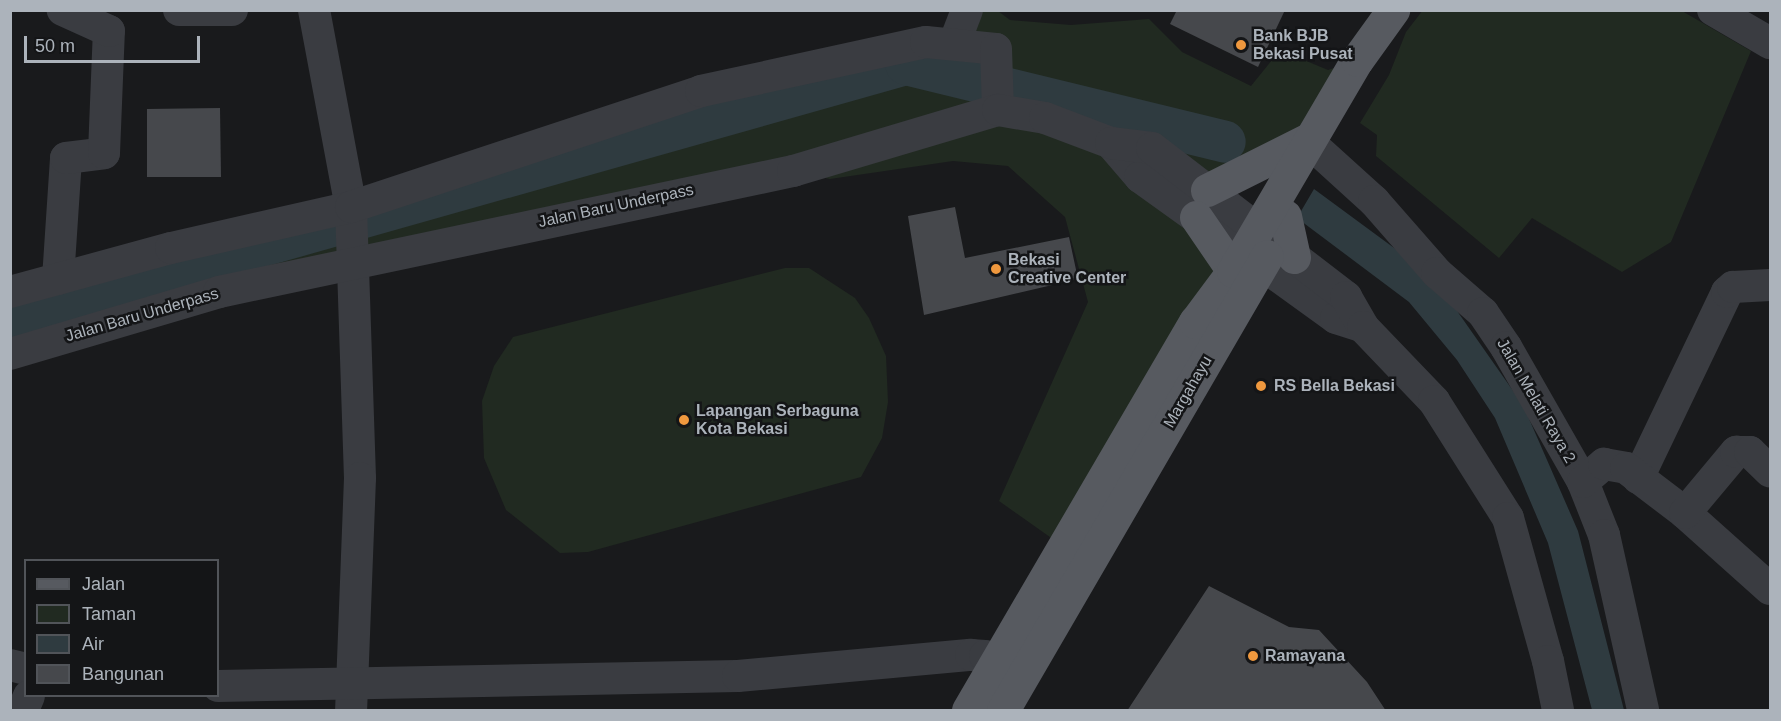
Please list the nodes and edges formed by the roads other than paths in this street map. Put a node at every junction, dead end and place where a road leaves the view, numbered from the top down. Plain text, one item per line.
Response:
1 (63, 10) edge
2 (179, 10) edge
3 (232, 10) edge
4 (314, 10) edge
5 (967, 10) edge
6 (1713, 10) edge
7 (1388, 18) edge
8 (1770, 42) edge
9 (954, 44) junction
10 (998, 110) junction
11 (1316, 146) junction
12 (1201, 204) junction
13 (351, 207) junction
14 (1265, 255) junction
15 (351, 262) junction
16 (58, 279) junction
17 (1770, 285) edge
18 (10, 292) edge
19 (10, 354) edge
20 (1764, 453) edge
21 (1638, 478) junction
22 (1583, 483) junction
23 (1685, 513) junction
24 (1770, 589) edge
25 (1008, 671) junction
26 (219, 686) edge
27 (352, 696) edge
28 (29, 697) edge
29 (970, 707) edge
30 (23, 711) edge
31 (1003, 711) edge
32 (1558, 711) edge
33 (1643, 711) edge

1 - 16 street
2 - 3 street
4 - 13 street
5 - 9 street
6 - 8 street
7 - 11 main road
7 - 11 main road
9 - 10 street
9 - 13 street
10 - 12 street, Jalan Baru Underpass
10 - 15 street, Jalan Baru Underpass
11 - 12 main road
11 - 14 main road
11 - 22 street, Jalan Melati Raya 2
12 - 14 main road
12 - 14 street, Jalan Baru Underpass
13 - 15 street
13 - 16 street
14 - 25 main road
14 - 32 street, Jalan Baru Underpass
15 - 19 street, Jalan Baru Underpass
15 - 27 street
16 - 18 street
17 - 21 street
20 - 23 street
21 - 22 street
21 - 23 street
22 - 33 street, Jalan Melati Raya 2
23 - 24 street
25 - 27 street
25 - 29 main road
25 - 31 main road
26 - 27 street
28 - 30 street

